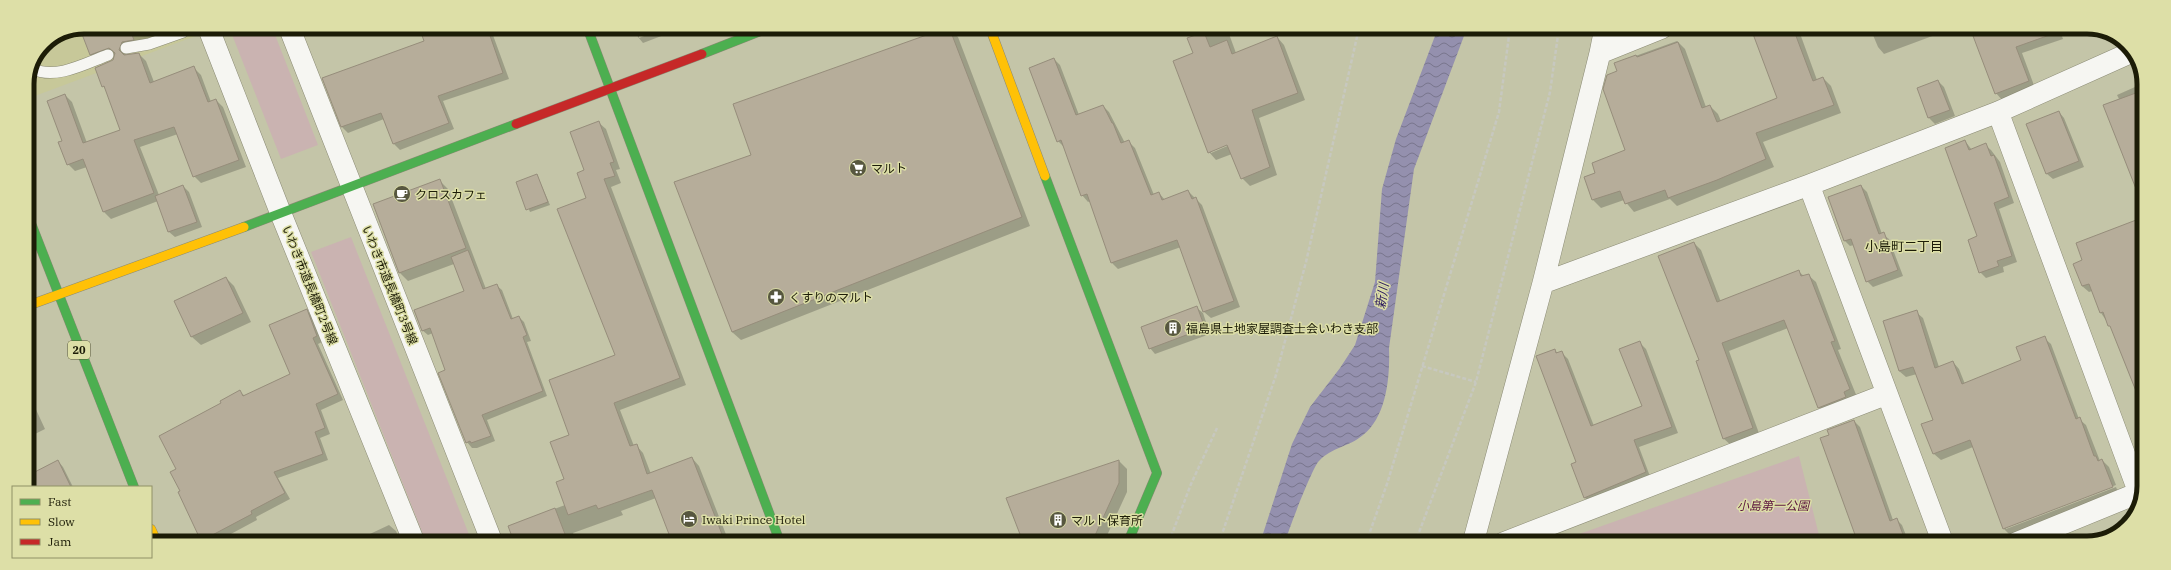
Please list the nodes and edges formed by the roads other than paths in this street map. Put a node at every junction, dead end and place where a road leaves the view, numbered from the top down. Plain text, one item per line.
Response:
1 (177, 34) edge
2 (211, 34) edge
3 (292, 34) edge
4 (591, 34) edge
5 (753, 34) edge
6 (992, 34) edge
7 (1604, 34) edge
8 (1647, 34) edge
9 (126, 48) dead end
10 (1600, 53) junction
11 (2127, 54) edge
12 (108, 55) dead end
13 (36, 71) edge
14 (610, 88) junction
15 (1998, 112) junction
16 (1809, 186) junction
17 (351, 188) junction
18 (281, 214) junction
19 (34, 232) edge
20 (1542, 283) junction
21 (58, 295) junction
22 (34, 304) edge
23 (1887, 394) junction
24 (2137, 481) edge
25 (134, 486) edge
26 (2136, 494) edge
27 (412, 536) edge
28 (490, 536) edge
29 (778, 536) edge
30 (1131, 536) edge
31 (1475, 536) edge
32 (1521, 536) edge
33 (1941, 536) edge
34 (2033, 536) edge

1 - 9 lane
2 - 18 street, いわき市道長橋町2号線
3 - 17 street, いわき市道長橋町3号線
4 - 14 street
5 - 14 street
6 - 30 street
7 - 10 street
8 - 10 street
10 - 20 street
11 - 15 street
12 - 13 lane
14 - 17 street
14 - 29 street
15 - 16 street
15 - 24 street
16 - 20 street
16 - 23 street
17 - 18 street
17 - 28 street, いわき市道長橋町3号線
18 - 21 street
18 - 27 street, いわき市道長橋町2号線
19 - 21 street, 20
20 - 31 street
21 - 22 street
21 - 25 street, 20
23 - 32 street
23 - 33 street
26 - 34 street

